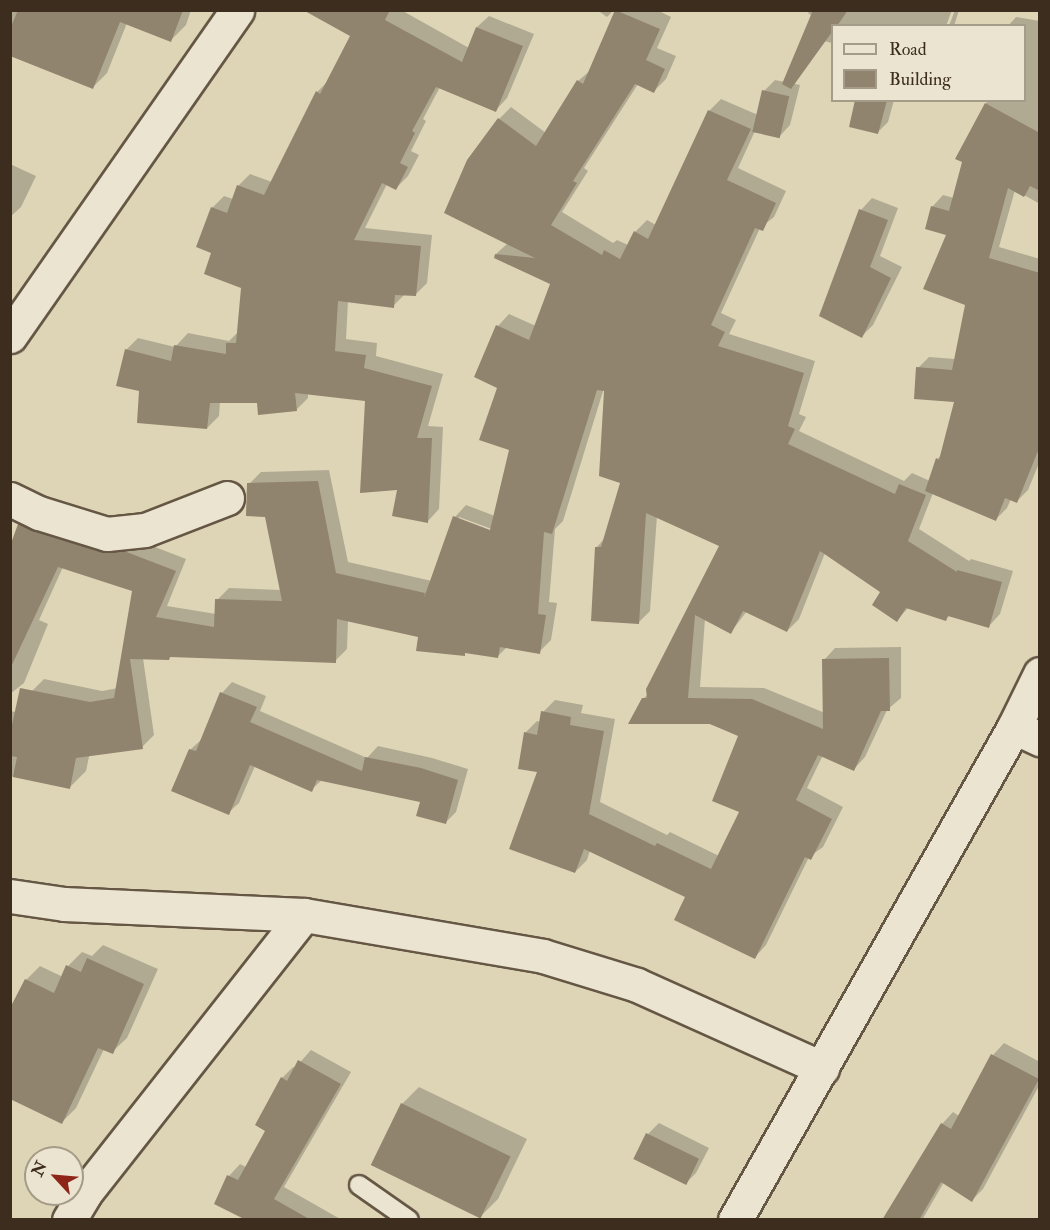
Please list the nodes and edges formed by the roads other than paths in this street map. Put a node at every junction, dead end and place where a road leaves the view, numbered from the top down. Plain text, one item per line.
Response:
1 (237, 10) edge
2 (10, 336) edge
3 (227, 498) dead end
4 (10, 499) edge
5 (1040, 674) edge
6 (1027, 733) edge
7 (10, 896) edge
8 (304, 915) junction
9 (822, 1068) junction
10 (358, 1185) dead end
11 (69, 1220) edge
12 (409, 1220) edge
13 (735, 1220) edge

1 - 2 street
3 - 4 street
5 - 6 street
6 - 9 street
7 - 8 street
8 - 9 street
8 - 11 street
9 - 13 street
10 - 12 lane

